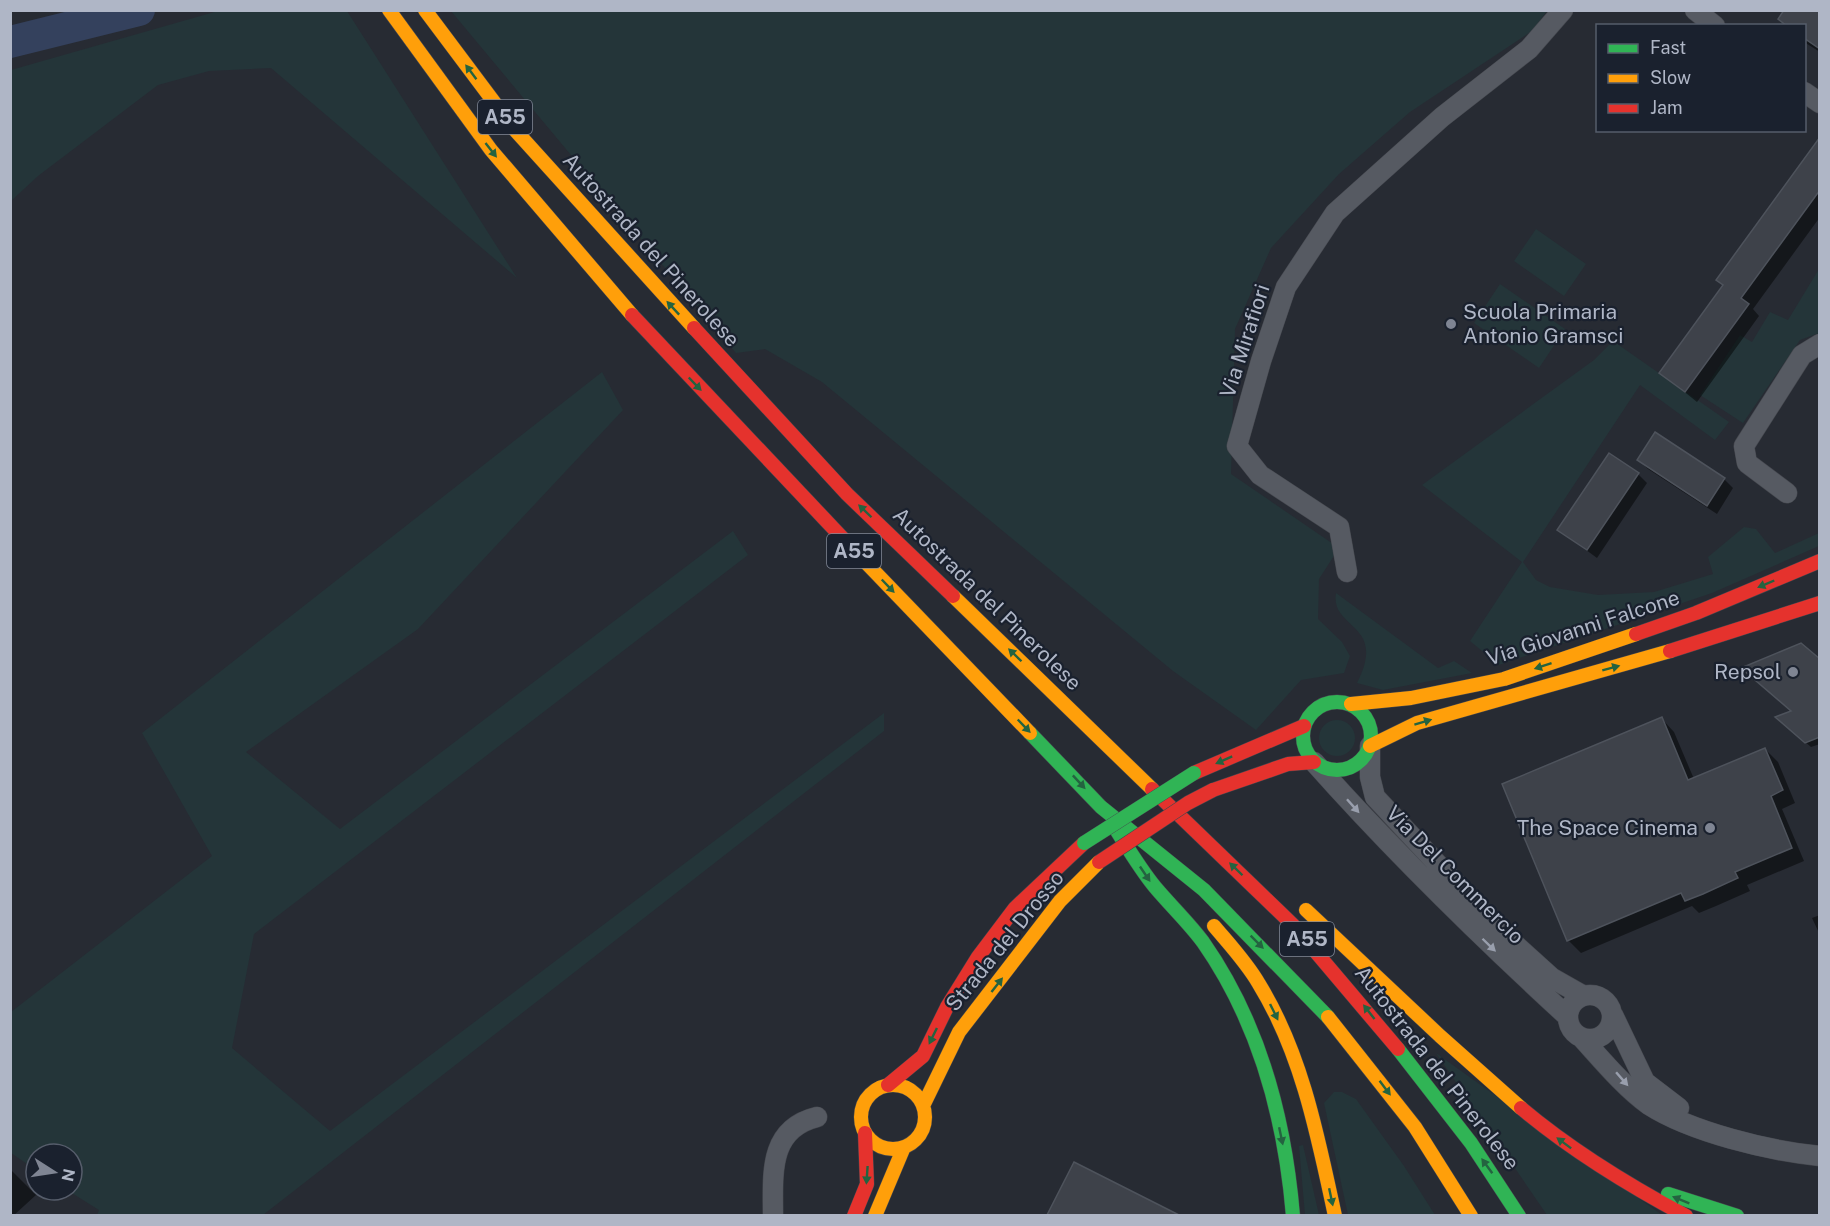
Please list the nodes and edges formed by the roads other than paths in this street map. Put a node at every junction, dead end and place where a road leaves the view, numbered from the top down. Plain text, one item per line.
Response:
1 (389, 10) edge
2 (425, 10) edge
3 (1563, 10) edge
4 (1695, 10) edge
5 (1712, 24) edge
6 (1806, 93) edge
7 (1820, 103) edge
8 (1820, 344) edge
9 (1787, 493) dead end
10 (1820, 561) edge
11 (1347, 572) dead end
12 (1820, 603) edge
13 (1057, 696) junction
14 (1351, 705) junction
15 (1304, 726) junction
16 (1370, 746) junction
17 (1314, 762) junction
18 (1101, 807) junction
19 (1203, 818) dead end
20 (1174, 883) dead end
21 (1300, 904) dead end
22 (1206, 917) dead end
23 (1582, 995) junction
24 (1613, 1015) junction
25 (1568, 1016) junction
26 (1581, 1037) junction
27 (888, 1085) junction
28 (923, 1106) junction
29 (817, 1118) dead end
30 (865, 1132) junction
31 (1752, 1142) junction
32 (904, 1146) junction
33 (1582, 1156) junction
34 (1820, 1156) edge
35 (772, 1215) edge
36 (854, 1215) edge
37 (874, 1215) edge
38 (1293, 1215) edge
39 (1335, 1215) edge
40 (1472, 1215) edge
41 (1519, 1215) edge
42 (1686, 1215) edge
43 (1737, 1215) edge

1 -> 18 main road, A55
13 -> 2 main road, Autostrada del Pinerolese / A55
3 - 11 street, Via Mirafiori
4 - 5 street
6 - 7 street
8 - 9 street
10 -> 14 main road, Via Giovanni Falcone
16 -> 12 main road, Via Giovanni Falcone
13 - 19 main road
41 -> 13 main road, Autostrada del Pinerolese / A55
14 - 15 main road, Via Giovanni Falcone
14 - 16 main road
15 - 17 main road
15 -> 27 main road, Strada del Drosso, bridge
16 - 17 main road, Via Giovanni Falcone
16 - 23 street, Via Del Commercio
17 -> 25 street, Via Del Commercio
28 -> 17 main road, Strada del Drosso, bridge
18 - 20 main road
18 -> 38 main road
18 -> 40 main road, A55
33 -> 21 main road
22 -> 39 main road
23 - 24 street
23 - 25 street
24 - 26 street
24 - 31 street
25 - 26 street
26 -> 31 street
27 - 28 main road
27 - 30 main road
28 - 32 main road
29 - 35 street
30 - 32 main road
30 -> 36 main road
31 - 34 street
32 - 37 main road
33 - 42 main road
43 -> 33 main road

